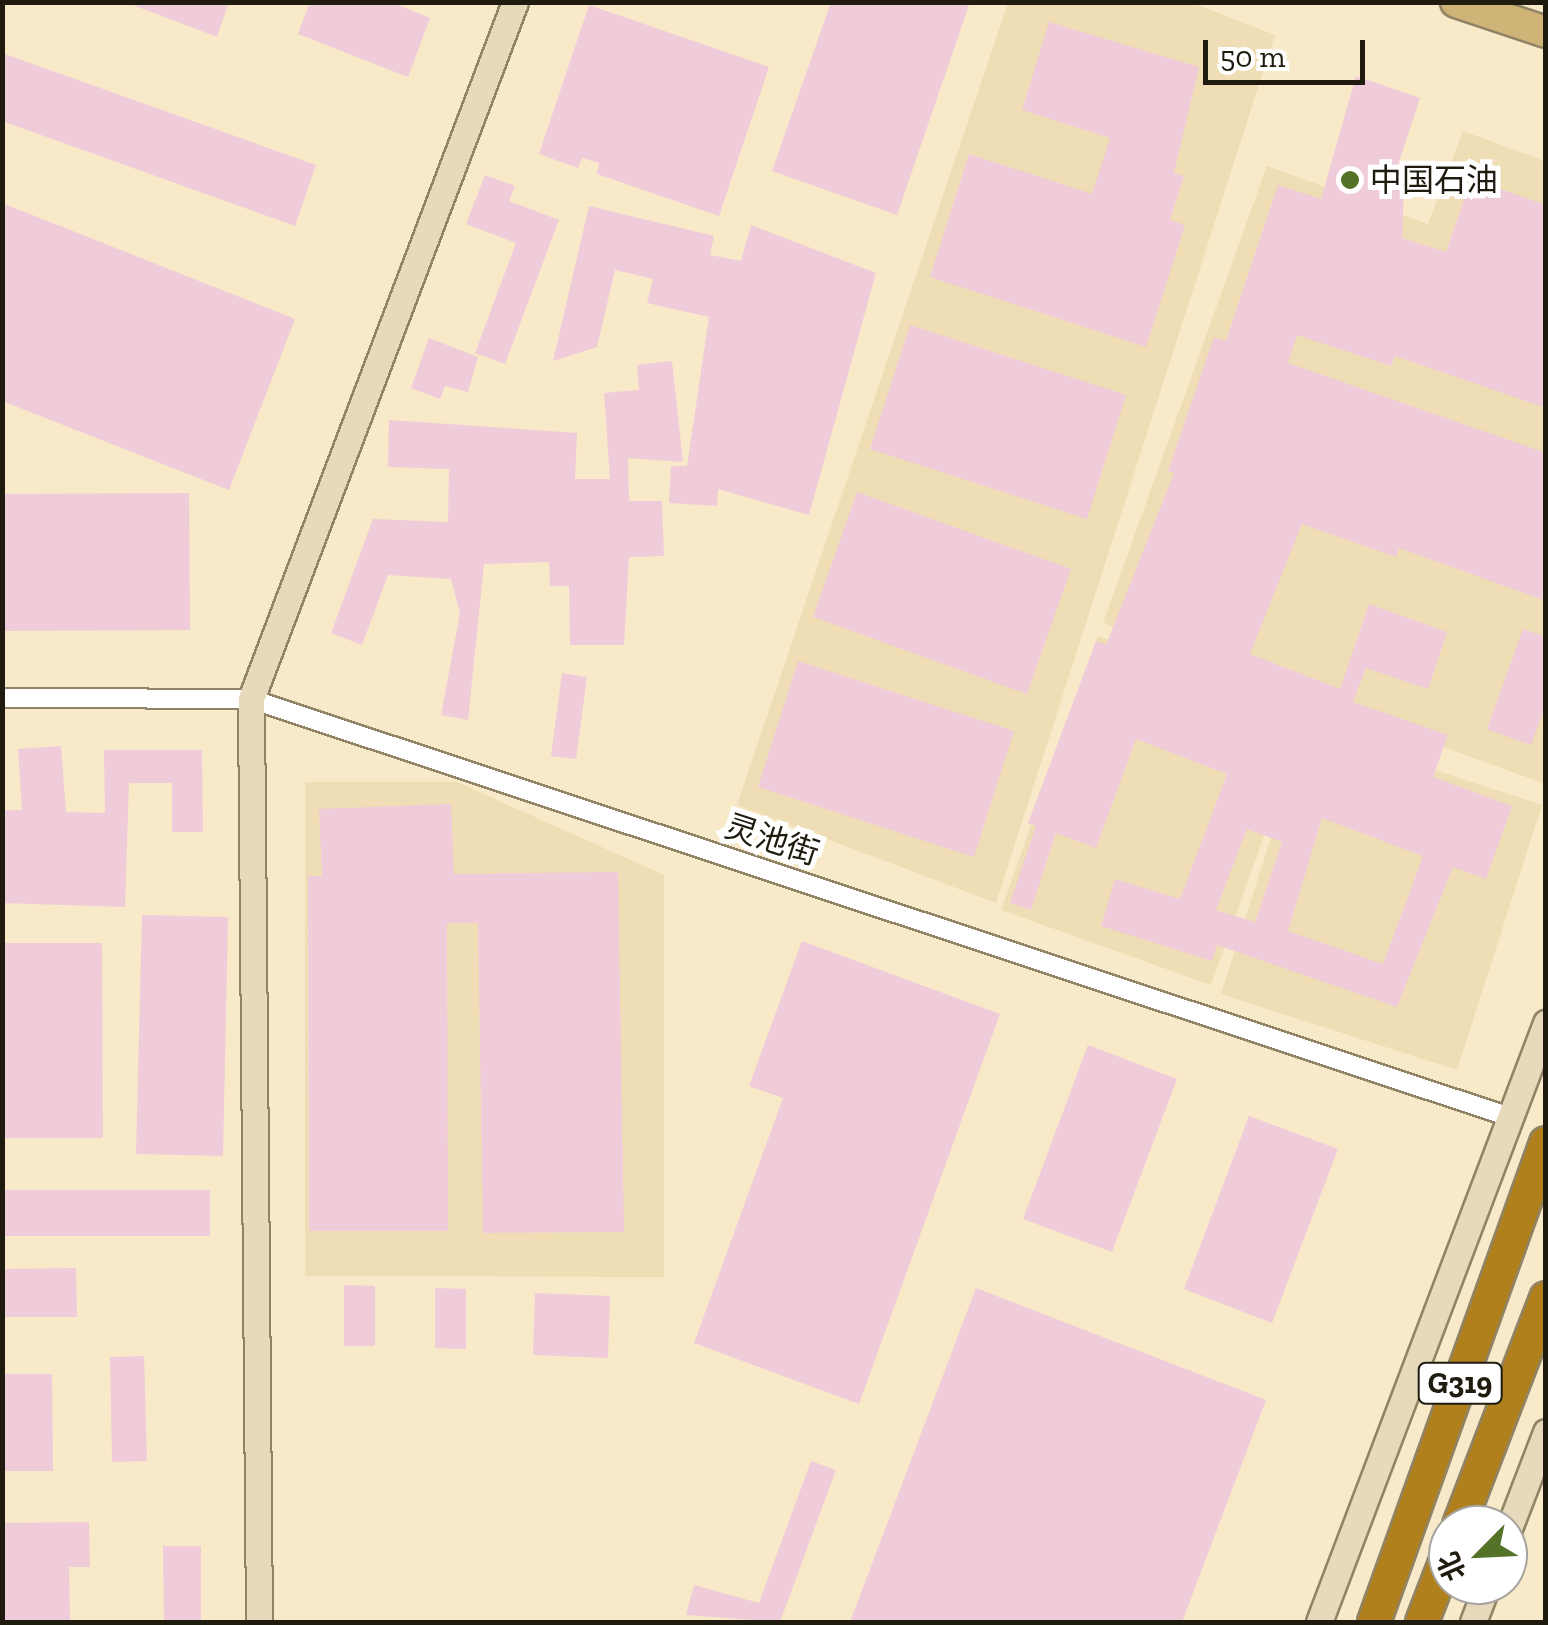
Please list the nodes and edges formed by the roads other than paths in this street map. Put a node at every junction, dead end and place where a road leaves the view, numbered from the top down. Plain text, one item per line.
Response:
1 (515, 2) edge
2 (1456, 2) edge
3 (1546, 32) edge
4 (2, 698) edge
5 (252, 699) junction
6 (1546, 1023) edge
7 (1510, 1117) junction
8 (1546, 1142) edge
9 (1546, 1298) edge
10 (1546, 1432) edge
11 (1467, 1505) edge
12 (1518, 1505) edge
13 (259, 1622) edge
14 (1320, 1622) edge
15 (1374, 1622) edge

1 - 5 street
2 - 3 main road
4 - 5 street, 灵池街
5 - 7 street, 灵池街
5 - 13 street
6 - 7 street
7 - 14 street
8 - 15 highway, G319
9 - 11 highway, G319
10 - 12 street

